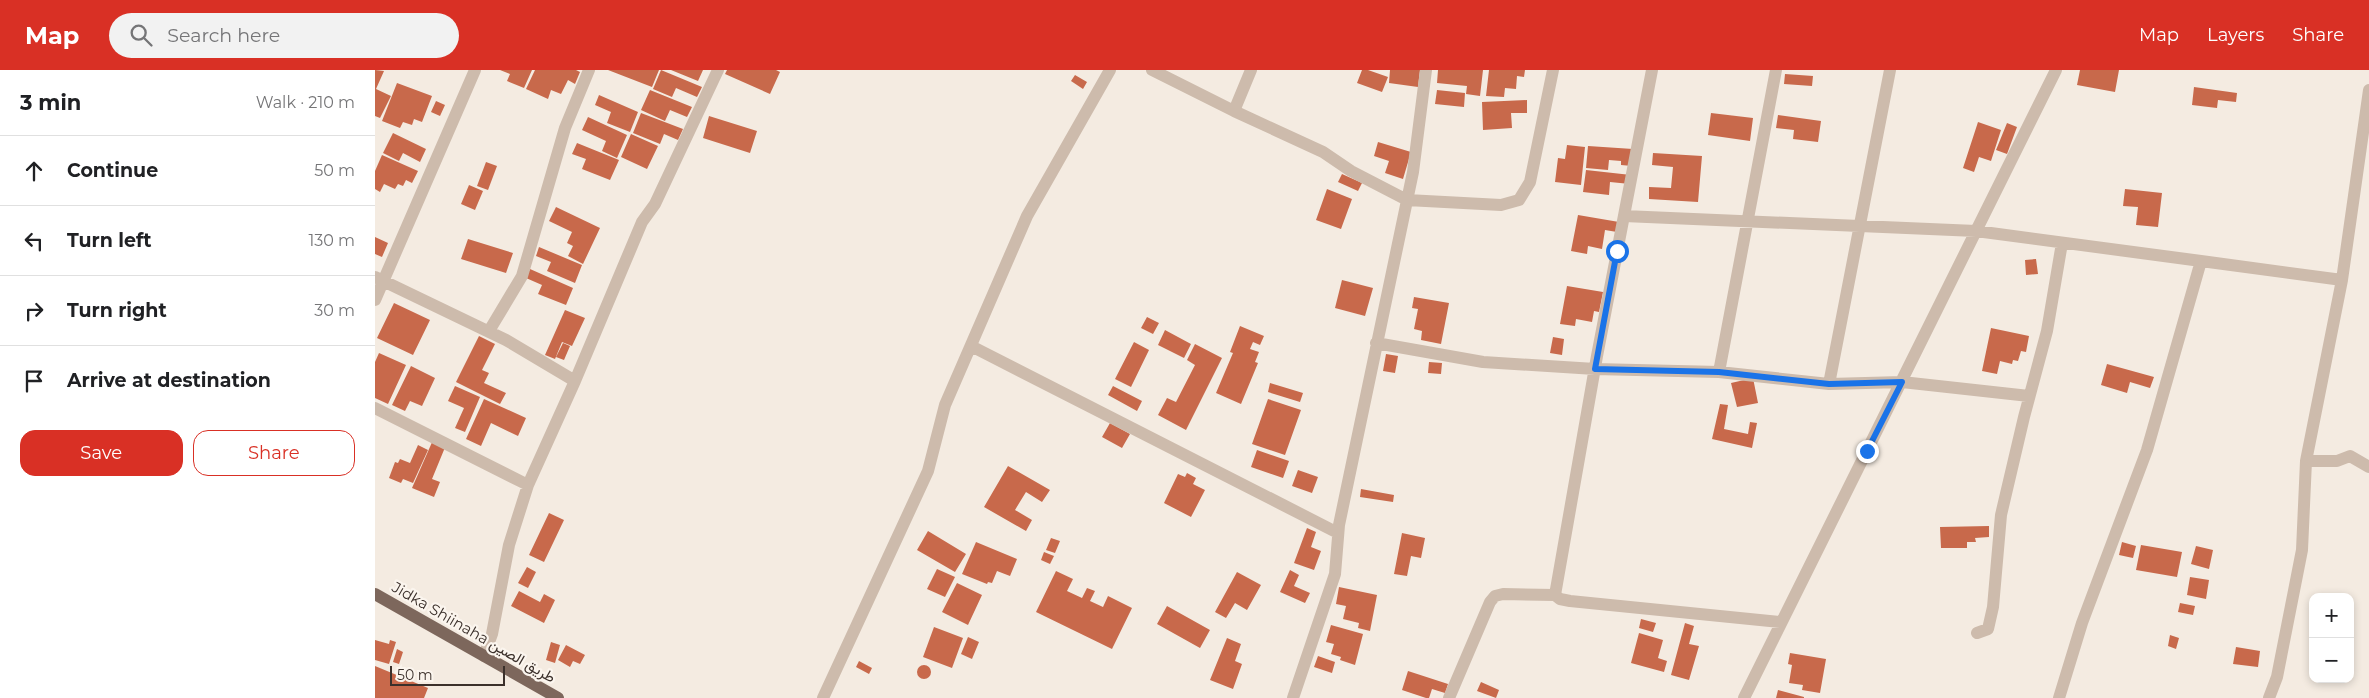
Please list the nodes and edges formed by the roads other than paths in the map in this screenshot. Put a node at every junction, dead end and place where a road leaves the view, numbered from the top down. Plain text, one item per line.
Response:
1 (475, 70) edge
2 (589, 70) edge
3 (719, 70) edge
4 (1110, 70) edge
5 (1152, 70) edge
6 (1251, 70) edge
7 (1426, 70) edge
8 (1553, 70) edge
9 (1652, 70) edge
10 (1776, 70) edge
11 (1890, 70) edge
12 (2056, 70) edge
13 (2369, 90) edge
14 (1234, 111) junction
15 (1407, 200) junction
16 (1624, 216) junction
17 (1746, 221) junction
18 (1860, 227) junction
19 (1976, 232) junction
20 (2062, 243) junction
21 (2201, 261) junction
22 (379, 279) edge
23 (2342, 280) junction
24 (375, 300) edge
25 (489, 331) junction
26 (1376, 343) junction
27 (971, 346) junction
28 (1595, 369) junction
29 (1719, 372) junction
30 (575, 380) junction
31 (1902, 382) junction
32 (1829, 384) junction
33 (2029, 396) junction
34 (375, 408) edge
35 (2306, 461) junction
36 (2369, 467) edge
37 (528, 485) junction
38 (1339, 532) junction
39 (375, 594) edge
40 (1555, 595) junction
41 (1780, 622) junction
42 (1977, 633) dead end
43 (484, 656) junction
44 (558, 698) edge
45 (823, 698) edge
46 (1293, 698) edge
47 (1449, 698) edge
48 (1744, 698) edge
49 (2059, 698) edge
50 (2269, 698) edge

1 - 22 street
2 - 25 street
3 - 30 street
4 - 27 street
5 - 14 street
6 - 14 street
7 - 15 street
8 - 15 street
9 - 16 street
10 - 17 street
11 - 18 street
12 - 19 street
13 - 23 street
14 - 15 street
15 - 26 street
16 - 17 street
16 - 28 street
17 - 18 street
17 - 29 street
18 - 19 street
18 - 32 street
19 - 20 street
19 - 31 street
20 - 21 street
20 - 33 street
21 - 23 street
21 - 49 street
22 - 24 street
22 - 25 street
23 - 35 street
25 - 30 street
26 - 28 street
26 - 38 street
27 - 38 street
27 - 45 street
28 - 29 street
28 - 40 street
29 - 32 street
30 - 37 street
31 - 32 street
31 - 33 street
31 - 41 street
33 - 42 street
34 - 37 street
35 - 36 street
35 - 50 street
37 - 43 street
38 - 46 street
39 - 43 main road, Jidka Shiinaha طريق الصين
40 - 41 street
40 - 47 street
41 - 48 street
43 - 44 main road, Jidka Shiinaha طريق الصين

